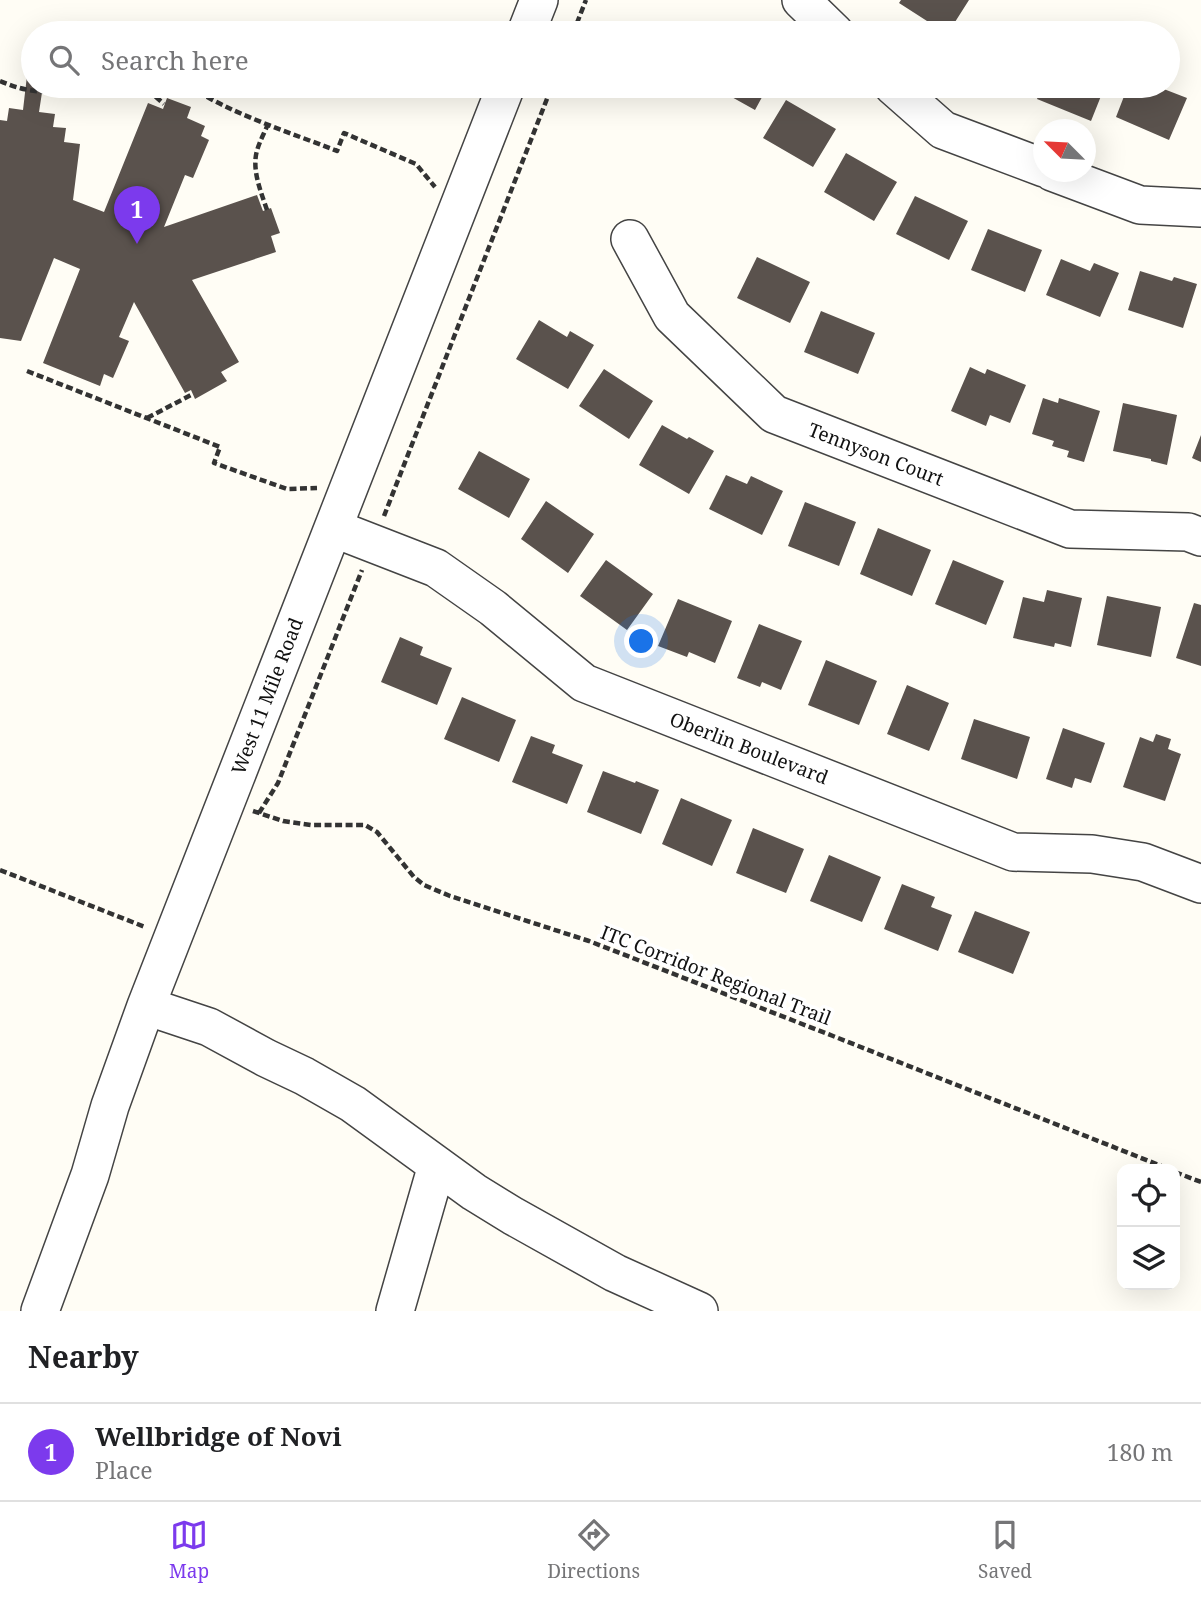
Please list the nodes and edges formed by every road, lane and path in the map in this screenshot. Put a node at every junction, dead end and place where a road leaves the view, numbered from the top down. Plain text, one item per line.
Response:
1 (539, 0) edge
2 (586, 0) edge
3 (801, 0) edge
4 (531, 21) edge
5 (578, 21) edge
6 (823, 21) edge
7 (0, 81) edge
8 (21, 89) edge
9 (157, 98) edge
10 (206, 98) edge
11 (501, 98) edge
12 (547, 98) edge
13 (907, 98) edge
14 (164, 104) dead end
15 (268, 124) junction
16 (1033, 164) edge
17 (1079, 182) edge
18 (438, 191) dead end
19 (1201, 208) edge
20 (267, 209) dead end
21 (630, 239) dead end
22 (27, 371) dead end
23 (193, 394) dead end
24 (146, 418) junction
25 (322, 488) dead end
26 (333, 528) junction
27 (1201, 537) edge
28 (373, 543) junction
29 (0, 870) edge
30 (1201, 884) edge
31 (148, 928) dead end
32 (146, 1006) junction
33 (1156, 1164) edge
34 (437, 1165) junction
35 (1180, 1174) edge
36 (1201, 1182) edge
37 (686, 1309) edge
38 (40, 1311) edge
39 (395, 1311) edge

1 - 4 street
2 - 5 path
3 - 6 street
7 - 8 path
9 - 14 path
10 - 15 path
11 - 26 street, West 11 Mile Road
12 - 28 path
13 - 16 street
15 - 18 path
15 - 20 path
17 - 19 street
21 - 27 street, Tennyson Court
22 - 24 path
23 - 24 path
24 - 25 path
26 - 28 street, Oberlin Boulevard
26 - 32 street, West 11 Mile Road
28 - 30 street, Oberlin Boulevard
28 - 33 path, ITC Corridor Regional Trail
29 - 31 path
32 - 34 street
32 - 38 street, West 11 Mile Road
34 - 37 street
34 - 39 street
35 - 36 path

